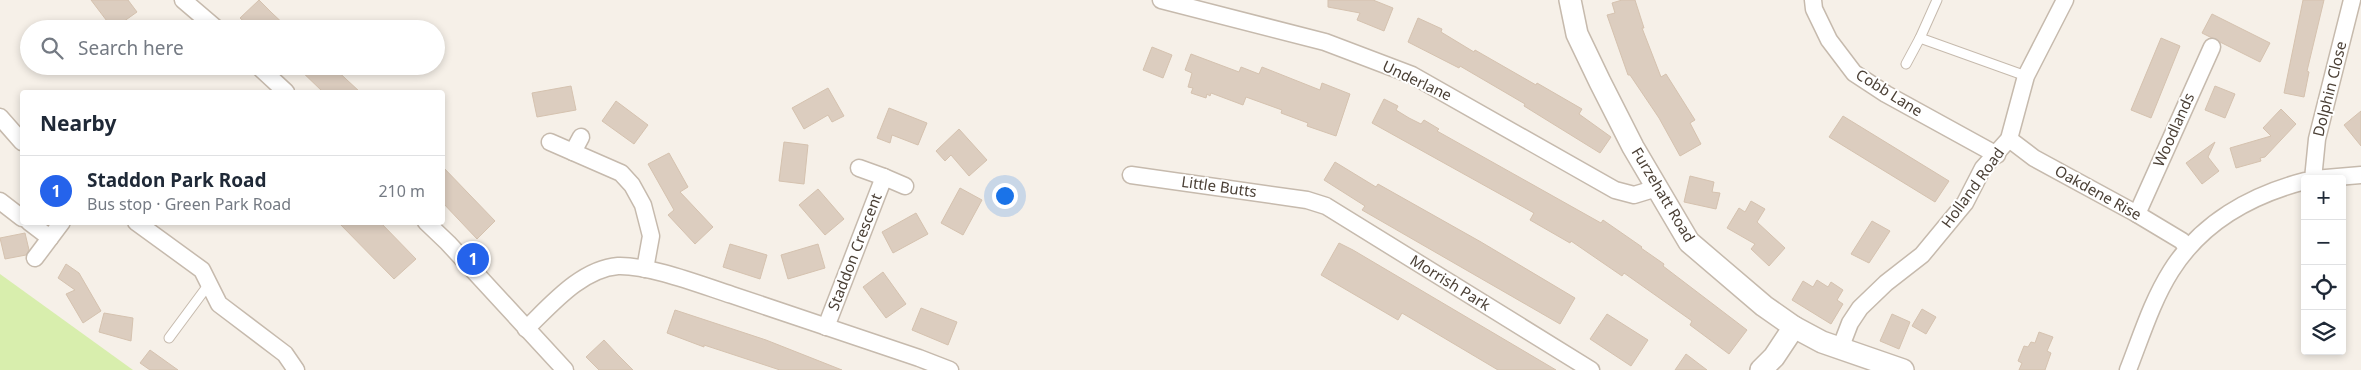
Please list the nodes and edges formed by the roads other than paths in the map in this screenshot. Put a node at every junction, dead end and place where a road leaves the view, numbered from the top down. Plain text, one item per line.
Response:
1 (183, 0) edge
2 (1161, 0) edge
3 (1570, 0) edge
4 (1813, 0) edge
5 (1937, 0) edge
6 (2065, 0) edge
7 (2352, 0) edge
8 (207, 20) edge
9 (1920, 38) junction
10 (2212, 47) dead end
11 (1906, 64) dead end
12 (268, 75) edge
13 (2026, 76) junction
14 (284, 90) edge
15 (0, 117) edge
16 (2009, 139) junction
17 (20, 140) edge
18 (550, 142) dead end
19 (1997, 155) junction
20 (860, 168) dead end
21 (1131, 175) dead end
22 (2314, 175) edge
23 (2361, 175) edge
24 (2346, 176) edge
25 (884, 177) junction
26 (2301, 182) edge
27 (905, 186) dead end
28 (1657, 188) junction
29 (1308, 200) joint
30 (0, 201) edge
31 (2137, 214) junction
32 (20, 216) edge
33 (33, 225) edge
34 (60, 225) edge
35 (140, 225) edge
36 (429, 225) edge
37 (50, 238) junction
38 (2188, 248) junction
39 (35, 258) dead end
40 (645, 269) junction
41 (209, 284) junction
42 (826, 327) junction
43 (1794, 327) junction
44 (526, 329) junction
45 (169, 338) dead end
46 (1840, 349) junction
47 (296, 370) edge
48 (566, 370) edge
49 (950, 370) edge
50 (1591, 370) edge
51 (1761, 370) edge
52 (1903, 370) edge
53 (2128, 370) edge

1 - 8 street
2 - 28 street, Underlane
3 - 28 street, Furzehatt Road
4 - 19 street, Cobb Lane
5 - 9 lane
6 - 13 street, Holland Road
7 - 22 street, Dolphin Close
9 - 11 lane
9 - 13 lane
10 - 31 street, Woodlands
12 - 14 street
13 - 16 street, Holland Road
15 - 17 street
16 - 19 street, Holland Road
16 - 31 street, Oakdene Rise
18 - 40 street
19 - 46 street, Holland Road
20 - 25 street, Staddon Crescent
21 - 29 street, Little Butts
23 - 24 street
25 - 27 street, Staddon Crescent
25 - 42 street, Staddon Crescent
26 - 38 street
28 - 43 street, Furzehatt Road
29 - 50 street, Morrish Park
30 - 32 street
31 - 38 street, Oakdene Rise
33 - 37 street
34 - 37 street
35 - 41 street
36 - 44 street
37 - 39 street
38 - 53 street
40 - 42 street
40 - 44 street
41 - 45 lane
41 - 47 street
42 - 49 street
43 - 46 street, Furzehatt Road
43 - 51 street
44 - 48 street
46 - 52 street, Furzehatt Road

